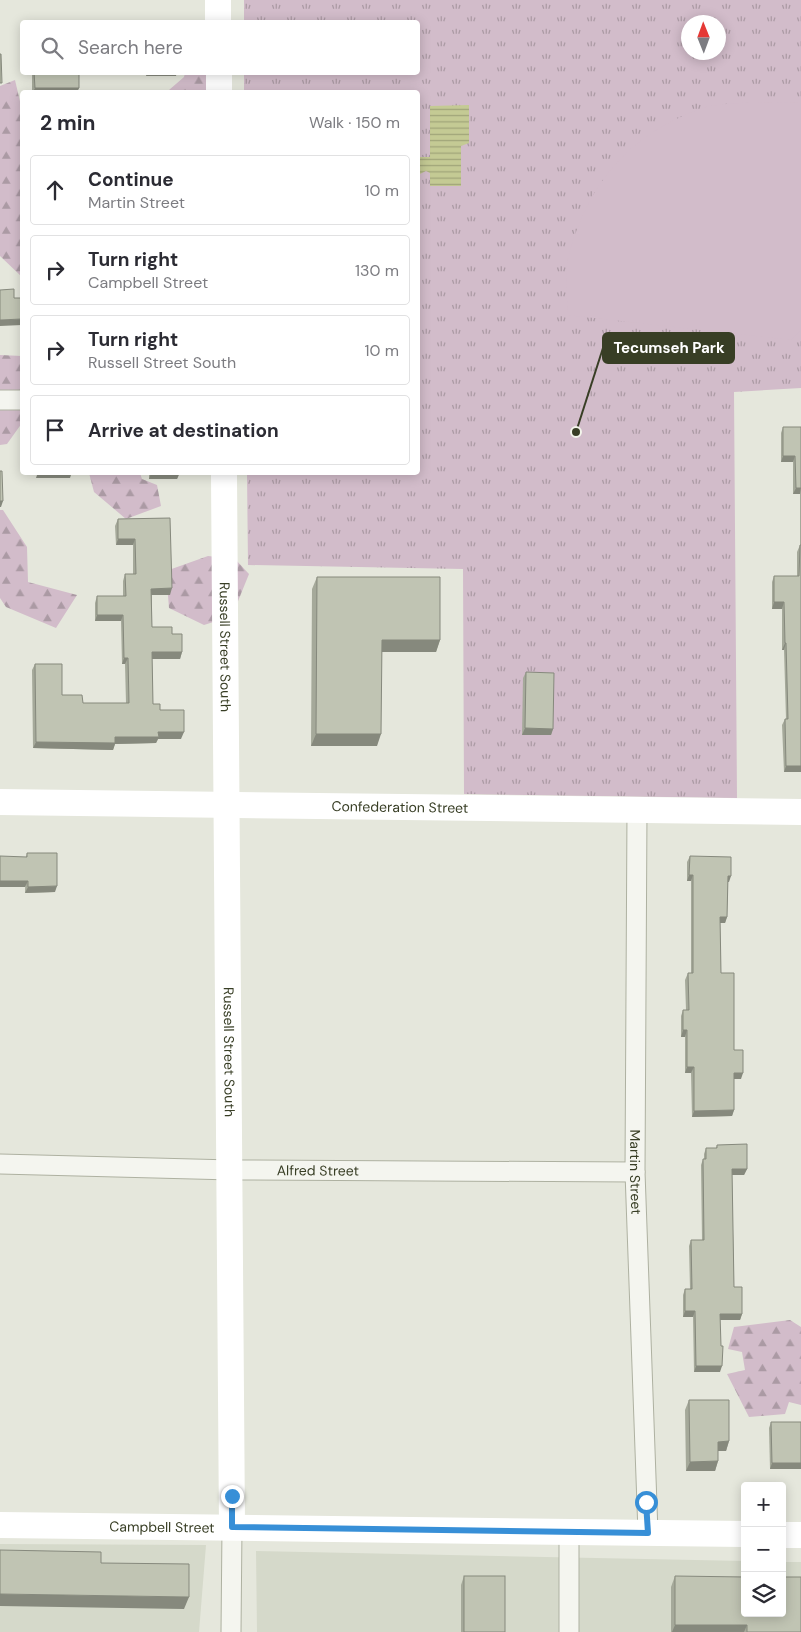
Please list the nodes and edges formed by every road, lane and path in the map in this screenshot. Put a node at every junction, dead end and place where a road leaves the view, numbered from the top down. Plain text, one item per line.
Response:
1 (218, 0) edge
2 (218, 20) edge
3 (219, 75) edge
4 (219, 90) edge
5 (0, 400) edge
6 (20, 400) edge
7 (224, 475) edge
8 (0, 802) edge
9 (225, 805) junction
10 (637, 811) junction
11 (801, 812) edge
12 (0, 1164) edge
13 (232, 1170) junction
14 (635, 1172) junction
15 (0, 1525) edge
16 (232, 1527) junction
17 (569, 1533) junction
18 (648, 1533) junction
19 (741, 1534) edge
20 (786, 1535) edge
21 (801, 1535) edge
22 (231, 1632) edge
23 (569, 1632) edge

1 - 2 street
3 - 4 street
5 - 6 street
7 - 9 street, Russell Street South
8 - 9 street, Confederation Street
9 - 10 street, Confederation Street
9 - 13 street, Russell Street South
10 - 11 street, Confederation Street
10 - 14 street, Martin Street
12 - 13 street, Alfred Street
13 - 14 street, Alfred Street
13 - 16 street, Russell Street South
14 - 18 street, Martin Street
15 - 16 street, Campbell Street
16 - 17 street, Campbell Street
16 - 22 street, Russell Street South
17 - 18 street, Campbell Street
17 - 23 street
18 - 19 street, Campbell Street
20 - 21 street

